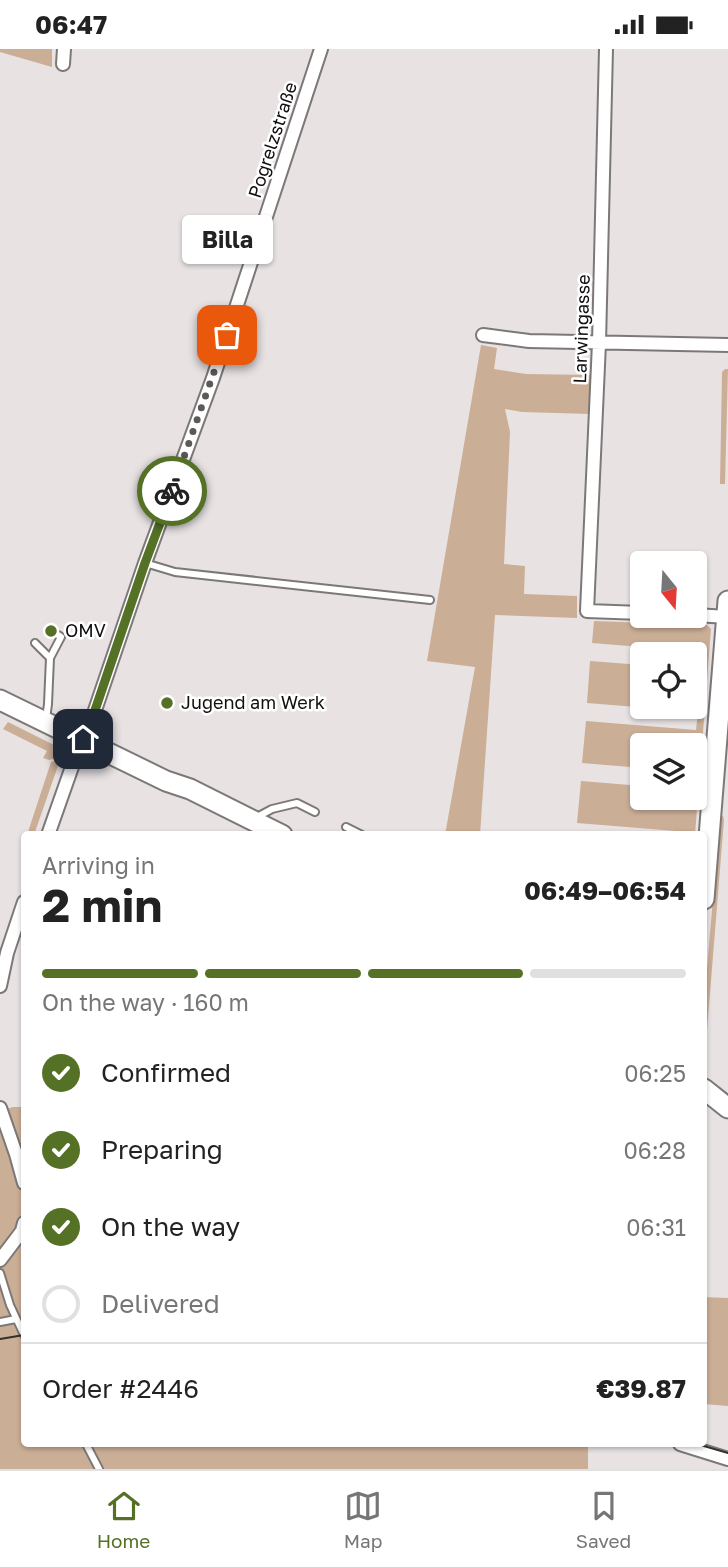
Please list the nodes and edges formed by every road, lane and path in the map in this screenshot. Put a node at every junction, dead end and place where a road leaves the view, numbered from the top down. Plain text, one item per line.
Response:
1 (64, 49) edge
2 (321, 49) edge
3 (606, 49) edge
4 (63, 64) dead end
5 (483, 335) dead end
6 (599, 343) junction
7 (728, 345) edge
8 (145, 563) junction
9 (430, 600) dead end
10 (728, 601) edge
11 (630, 613) edge
12 (707, 616) edge
13 (728, 617) edge
14 (58, 635) dead end
15 (35, 643) dead end
16 (50, 658) junction
17 (0, 700) edge
18 (45, 721) junction
19 (83, 739) junction
20 (719, 801) edge
21 (314, 812) dead end
22 (251, 819) junction
23 (346, 827) dead end
24 (49, 831) edge
25 (274, 831) edge
26 (354, 831) edge
27 (707, 879) edge
28 (21, 910) edge
29 (4, 952) edge
30 (0, 986) edge
31 (707, 1091) edge
32 (707, 1105) edge
33 (0, 1108) edge
34 (728, 1108) edge
35 (728, 1121) edge
36 (21, 1172) edge
37 (21, 1232) edge
38 (0, 1260) edge
39 (0, 1273) edge
40 (16, 1319) junction
41 (0, 1322) edge
42 (21, 1329) edge
43 (88, 1447) edge
44 (690, 1447) edge
45 (728, 1450) edge
46 (706, 1452) junction
47 (728, 1459) edge
48 (99, 1469) edge

1 - 4 street
2 - 8 street, Pogrelzstraße
3 - 6 street, Larwingasse
5 - 6 street
6 - 7 street
6 - 11 street, Larwingasse
8 - 9 lane
8 - 19 street, Pogrelzstraße
10 - 13 main road
12 - 13 street
13 - 20 main road
14 - 16 lane
15 - 16 lane
16 - 18 lane
17 - 18 main road
18 - 19 main road
19 - 22 main road
19 - 24 street, Pogrelzstraße
20 - 27 main road
21 - 22 lane
22 - 25 main road
23 - 26 lane
28 - 29 street
29 - 30 street
31 - 34 main road
32 - 35 main road
33 - 36 street
37 - 38 street
39 - 40 lane
40 - 41 lane
40 - 42 lane
43 - 48 lane
44 - 46 street
45 - 46 street
46 - 47 street

